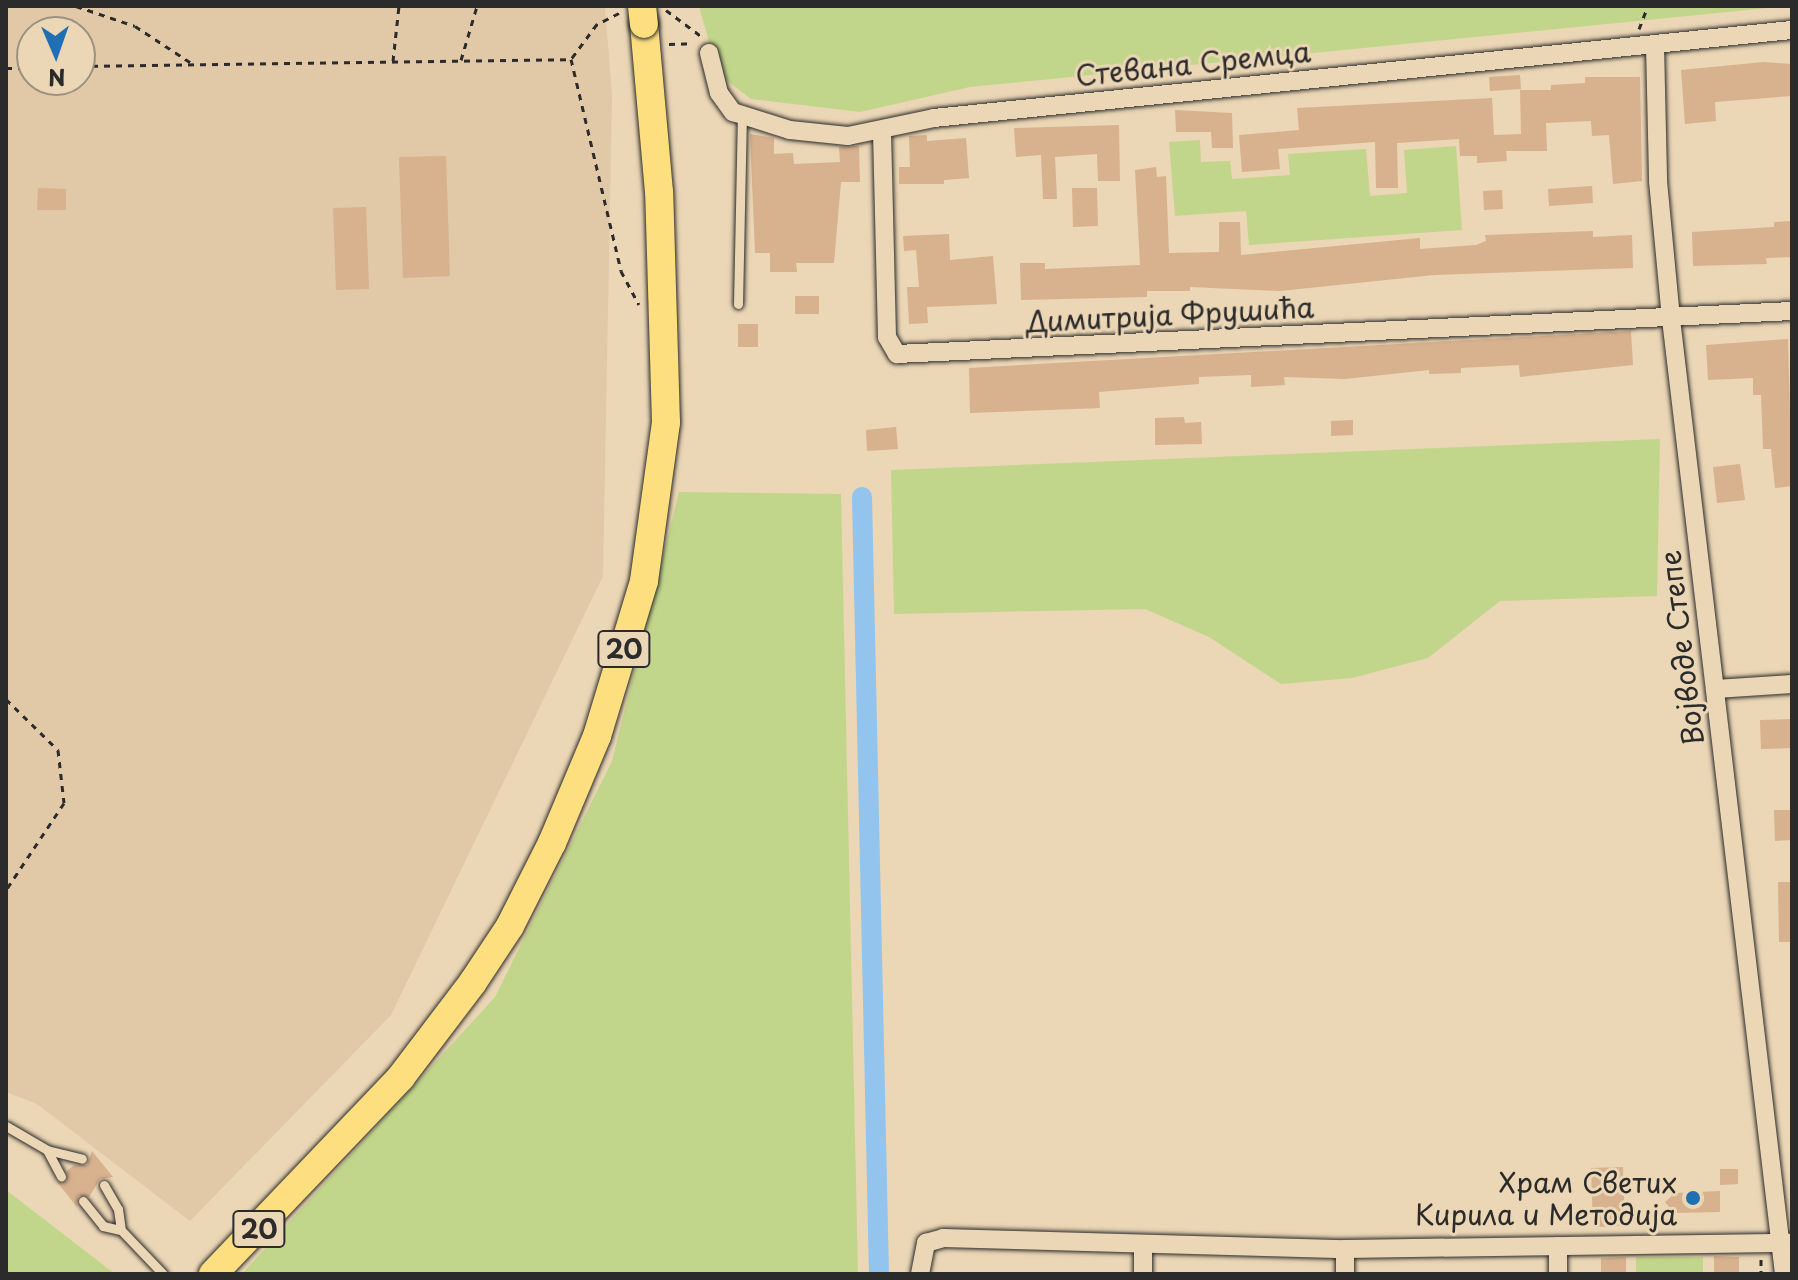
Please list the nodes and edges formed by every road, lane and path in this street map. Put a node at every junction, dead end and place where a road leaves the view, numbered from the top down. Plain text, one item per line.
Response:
1 (76, 6) edge
2 (399, 6) edge
3 (477, 6) edge
4 (1648, 6) edge
5 (642, 13) edge
6 (1792, 30) edge
7 (1636, 45) junction
8 (1655, 45) junction
9 (707, 48) junction
10 (571, 59) junction
11 (461, 60) junction
12 (393, 61) junction
13 (191, 62) junction
14 (96, 65) edge
15 (742, 117) junction
16 (882, 132) junction
17 (738, 304) dead end
18 (641, 308) dead end
19 (1792, 311) edge
20 (1671, 319) junction
21 (1792, 684) edge
22 (1716, 689) junction
23 (6, 699) edge
24 (6, 890) edge
25 (6, 1126) edge
26 (47, 1150) junction
27 (82, 1159) dead end
28 (61, 1176) dead end
29 (104, 1185) dead end
30 (83, 1201) dead end
31 (121, 1230) junction
32 (1787, 1243) edge
33 (1143, 1245) junction
34 (1558, 1246) junction
35 (1345, 1249) junction
36 (163, 1274) edge
37 (213, 1274) edge
38 (920, 1274) edge
39 (1143, 1274) edge
40 (1345, 1274) edge
41 (1558, 1274) edge
42 (1784, 1274) edge

1 - 13 path
2 - 12 path
3 - 11 path
4 - 7 path
5 - 9 path
5 - 9 path
5 - 10 path
5 - 37 main road, 20
6 - 8 street, Стевана Сремца
7 - 8 street, Стевана Сремца
7 - 16 street, Стевана Сремца
8 - 20 street, Војводе Степе
9 - 15 street
10 - 11 path
10 - 18 path
11 - 12 path
12 - 13 path
13 - 14 path
15 - 16 street, Стевана Сремца
15 - 17 lane
16 - 20 street, Димитрија Фрушића
19 - 20 street
20 - 22 street, Војводе Степе
21 - 22 street
22 - 32 street, Војводе Степе
23 - 24 path
25 - 26 lane
26 - 27 lane
26 - 28 lane
29 - 31 lane
30 - 31 lane
31 - 36 lane
32 - 34 street
32 - 42 street, Војводе Степе
33 - 35 street
33 - 38 street
33 - 39 street
34 - 35 street
34 - 41 street
35 - 40 street

